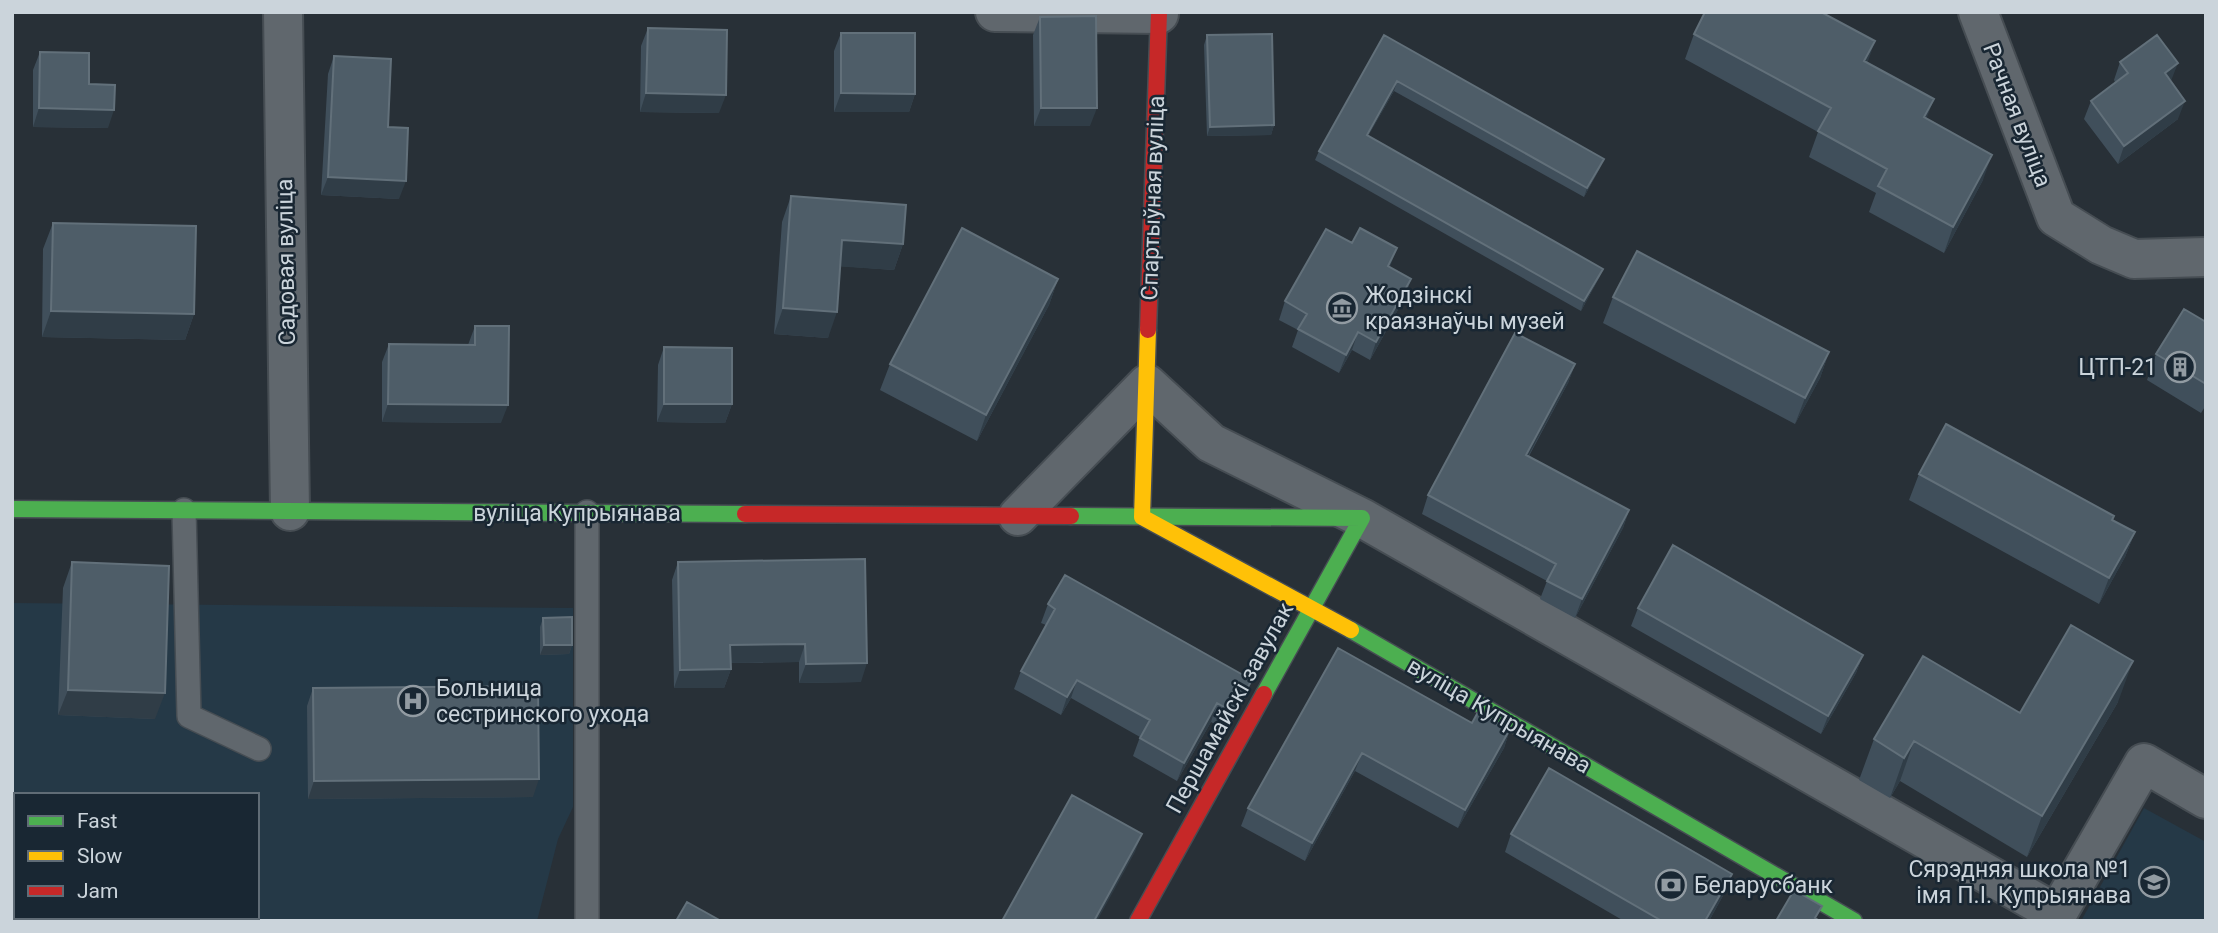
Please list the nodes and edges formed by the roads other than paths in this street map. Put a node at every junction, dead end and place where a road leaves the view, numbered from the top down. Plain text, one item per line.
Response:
1 (283, 12) edge
2 (995, 12) edge
3 (1978, 12) edge
4 (1159, 13) edge
5 (2206, 257) edge
6 (1147, 384) junction
7 (12, 509) edge
8 (184, 510) junction
9 (290, 511) junction
10 (587, 512) junction
11 (1018, 516) junction
12 (1142, 517) junction
13 (1362, 518) junction
14 (1312, 608) junction
15 (259, 749) dead end
16 (2206, 799) edge
17 (2055, 917) edge
18 (587, 921) edge
19 (1138, 921) edge
20 (1854, 921) edge

1 - 9 street, Садовая вуліца
2 - 4 street
3 - 5 street, Рачная вуліца
4 - 6 street, Спартыўная вуліца
6 - 11 street
6 - 12 street, Спартыўная вуліца
6 - 13 street, вуліца Купрыянава
7 - 8 street, вуліца Купрыянава
8 - 9 street, вуліца Купрыянава
8 - 15 lane
9 - 10 street, вуліца Купрыянава
10 - 11 street, вуліца Купрыянава
10 - 18 lane
11 - 12 street, вуліца Купрыянава
12 - 13 street, вуліца Купрыянава
12 - 14 street, вуліца Купрыянава
13 - 14 street, Першамайскі завулак
13 - 17 street, вуліца Купрыянава
14 - 19 street, Першамайскі завулак
14 - 20 street, вуліца Купрыянава
16 - 17 street

